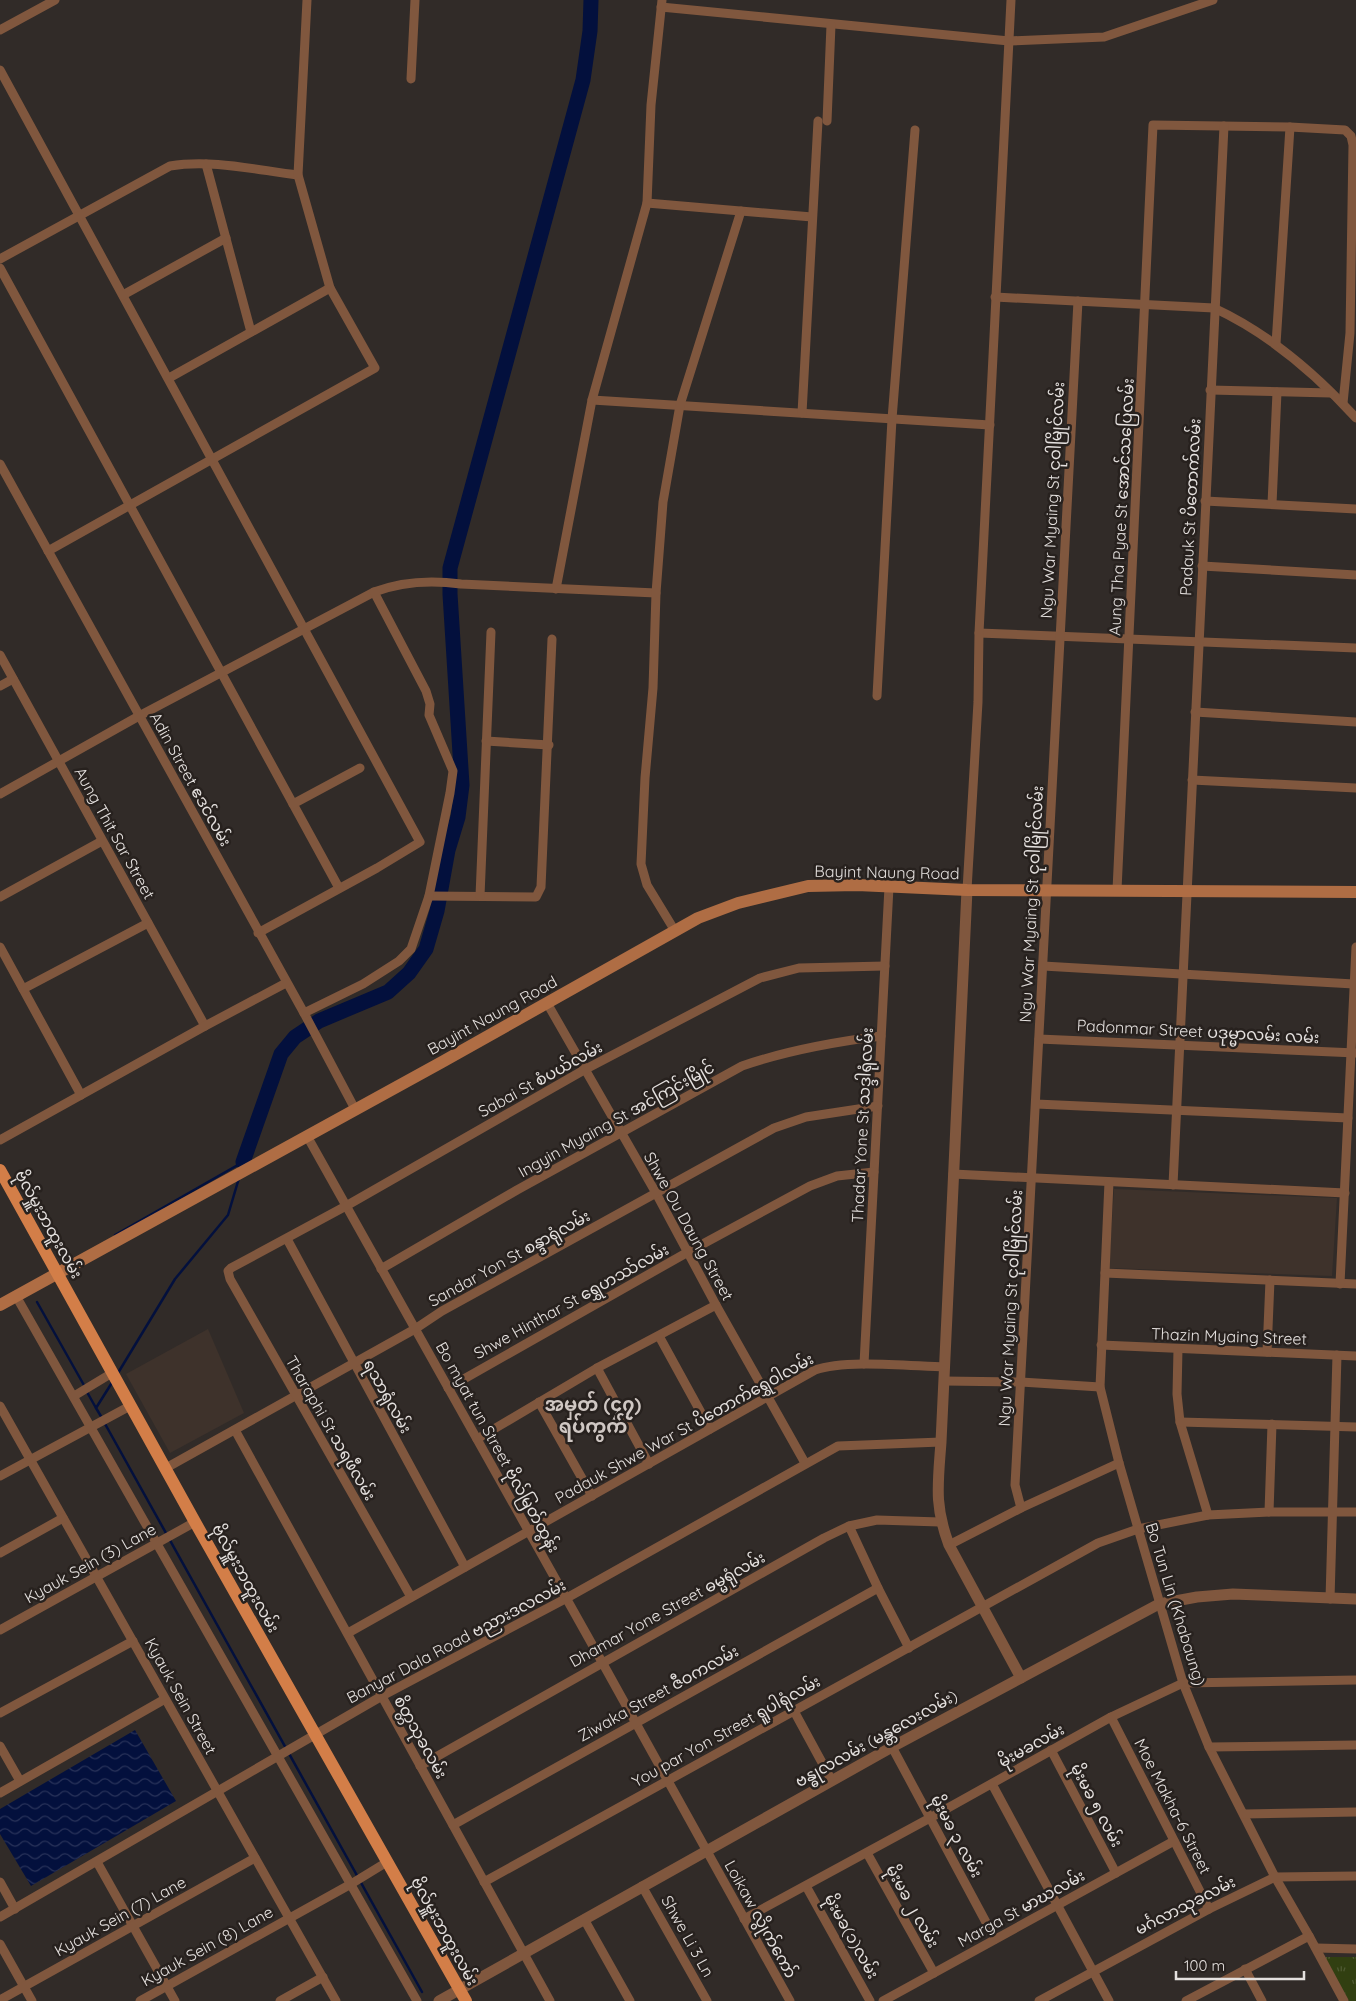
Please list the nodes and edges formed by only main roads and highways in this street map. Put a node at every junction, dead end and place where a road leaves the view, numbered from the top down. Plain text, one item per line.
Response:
1 (1356, 892) edge
2 (0, 1170) edge
3 (58, 1273) junction
4 (0, 1305) edge
5 (462, 1995) edge

1 - 3 main road, Bayint Naung Road
2 - 3 main road, ဗိုလ်မှူးဘထူးလမ်း
3 - 4 main road, Bayint Naung Road
3 - 5 main road, ဗိုလ်မှူးဘထူးလမ်း

